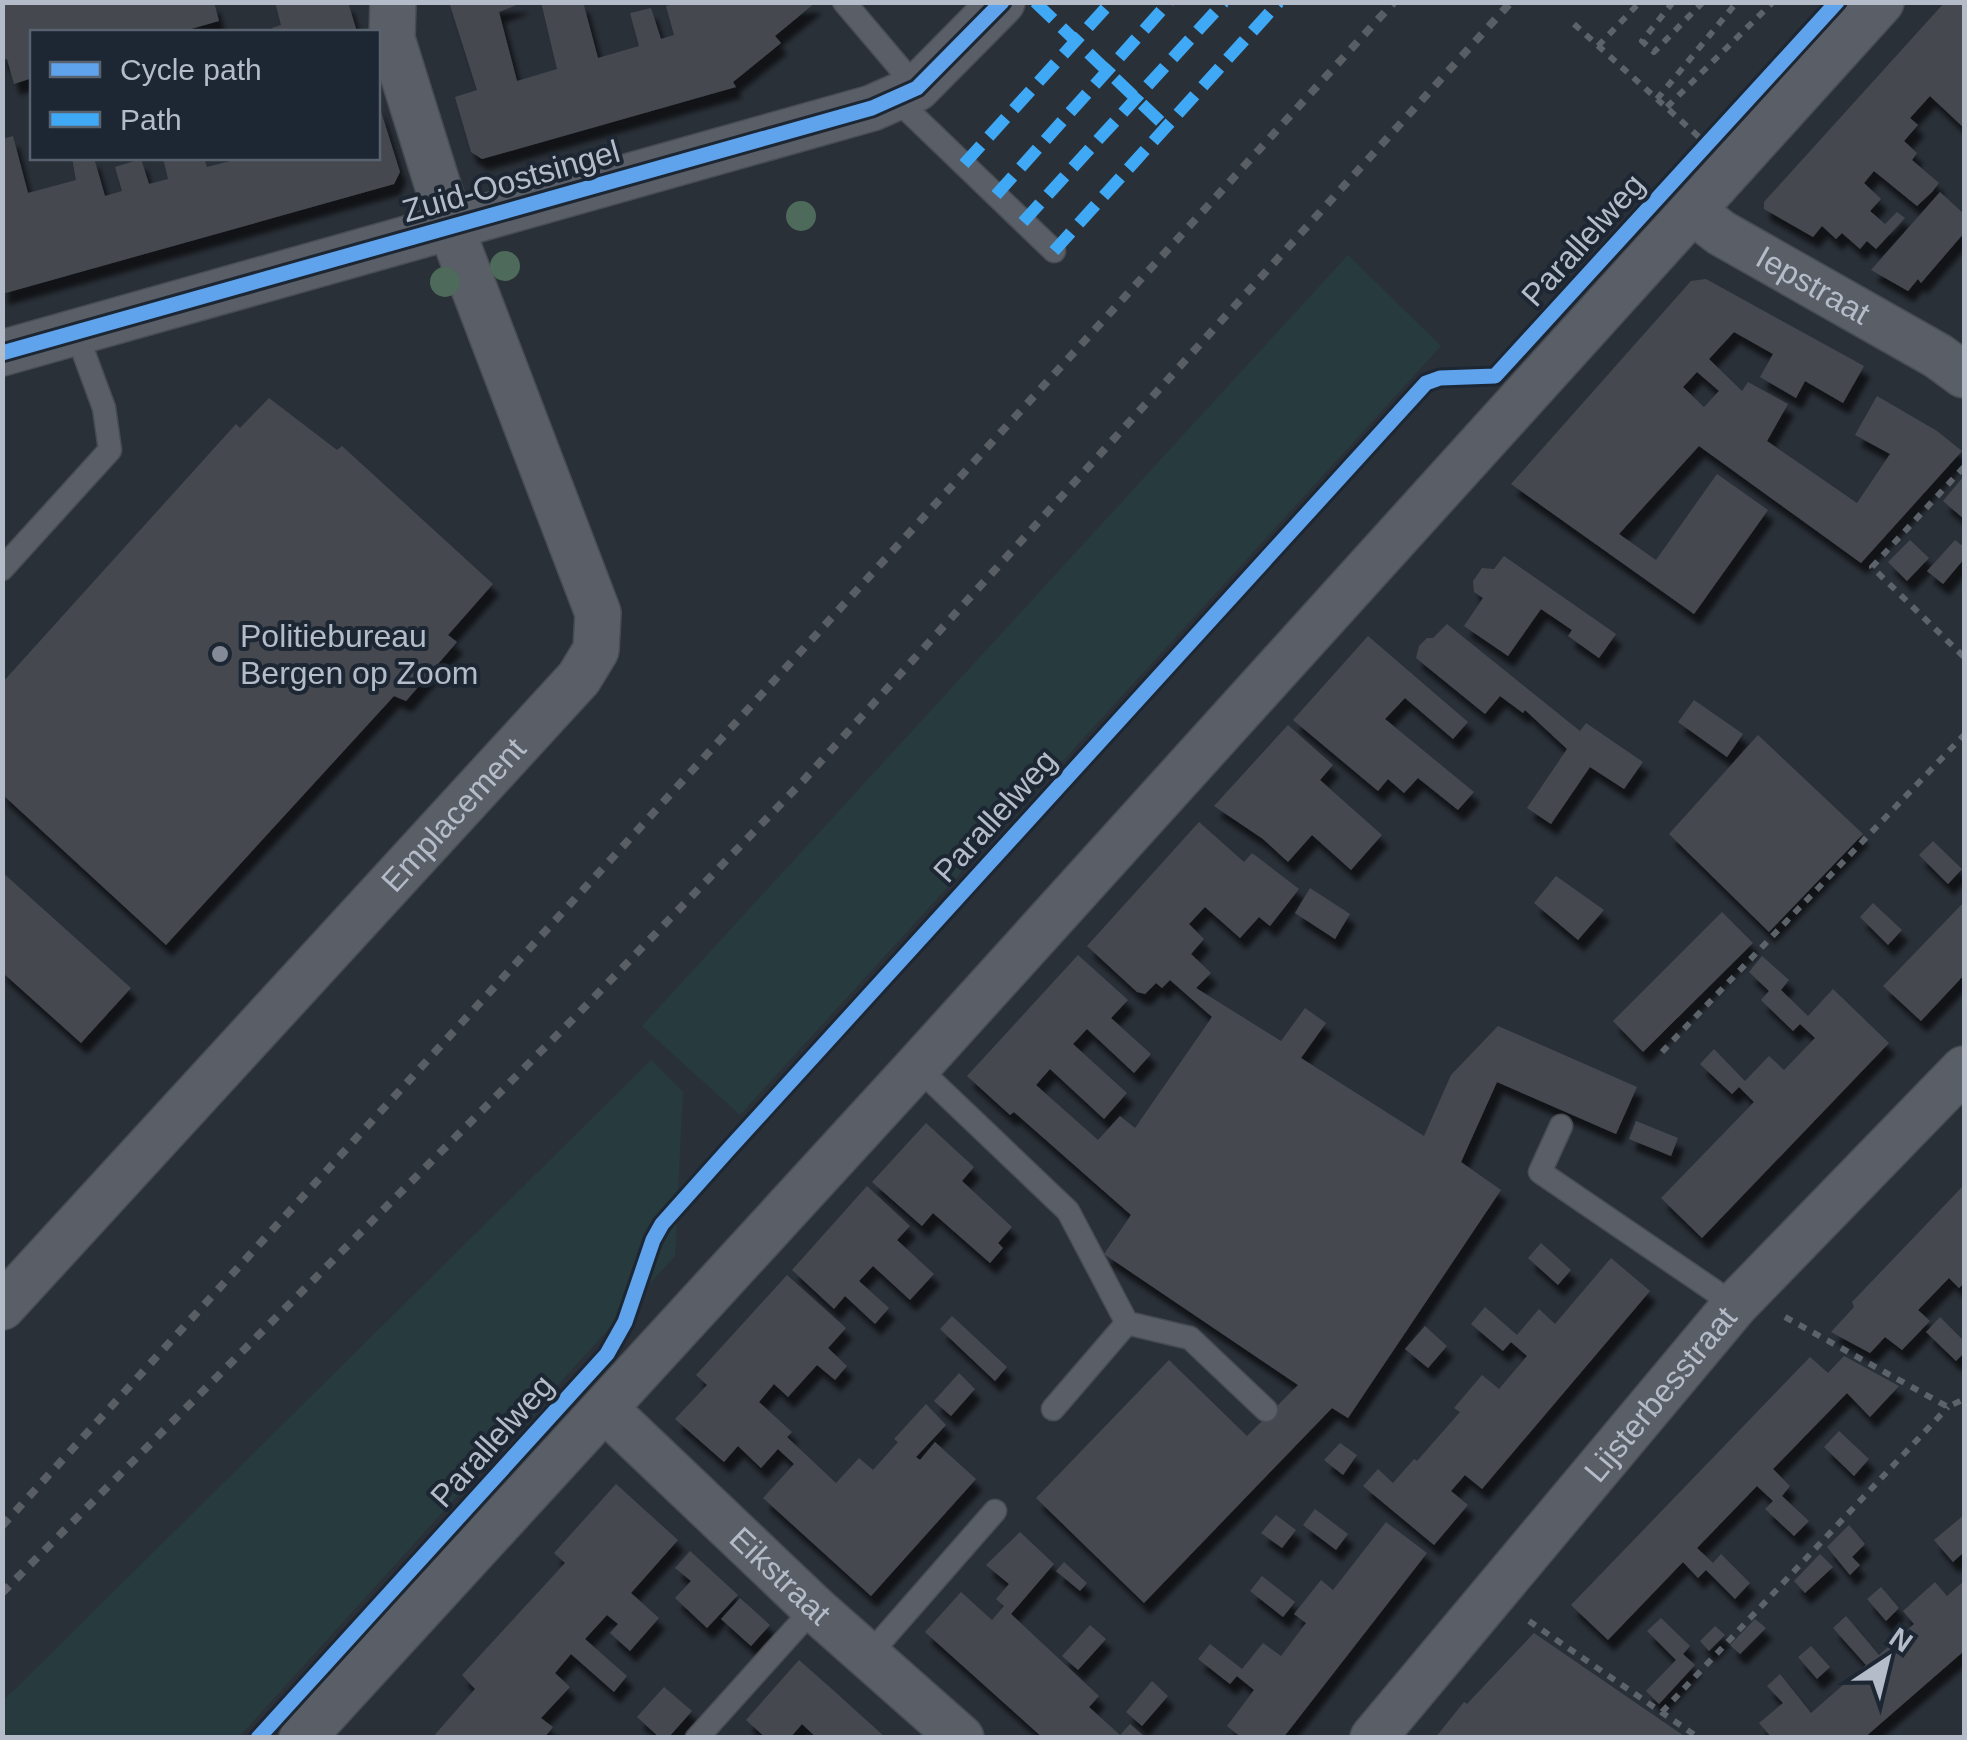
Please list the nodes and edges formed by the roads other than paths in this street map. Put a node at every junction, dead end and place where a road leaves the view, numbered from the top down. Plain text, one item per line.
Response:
1 (393, 2) edge
2 (844, 2) edge
3 (1002, 2) edge
4 (1881, 2) edge
5 (906, 93) junction
6 (1694, 212) junction
7 (451, 228) junction
8 (1054, 251) dead end
9 (76, 332) junction
10 (2, 353) edge
11 (1964, 375) edge
12 (2, 569) edge
13 (917, 1066) junction
14 (1964, 1069) edge
15 (1561, 1126) dead end
16 (1740, 1300) junction
17 (2, 1306) edge
18 (1127, 1323) junction
19 (1053, 1408) dead end
20 (606, 1409) junction
21 (1266, 1410) dead end
22 (995, 1510) dead end
23 (814, 1608) junction
24 (868, 1656) junction
25 (302, 1738) edge
26 (697, 1738) edge
27 (961, 1738) edge
28 (1373, 1738) edge

1 - 7 street, Emplacement
2 - 5 lane
3 - 5 street, Zuid-Oostsingel
4 - 6 street, Parallelweg
5 - 7 street, Zuid-Oostsingel
5 - 8 lane
6 - 11 street, Iepstraat
6 - 13 street, Parallelweg
7 - 9 street, Zuid-Oostsingel
7 - 17 street, Emplacement
9 - 10 street, Zuid-Oostsingel
9 - 12 lane
13 - 18 lane
13 - 20 street, Parallelweg
14 - 16 street, Lijsterbesstraat
15 - 16 lane
16 - 28 street, Lijsterbesstraat
18 - 19 lane
18 - 21 lane
20 - 23 street, Eikstraat
20 - 25 street, Parallelweg
22 - 24 lane
23 - 24 street, Eikstraat
23 - 26 lane
24 - 27 street, Eikstraat

